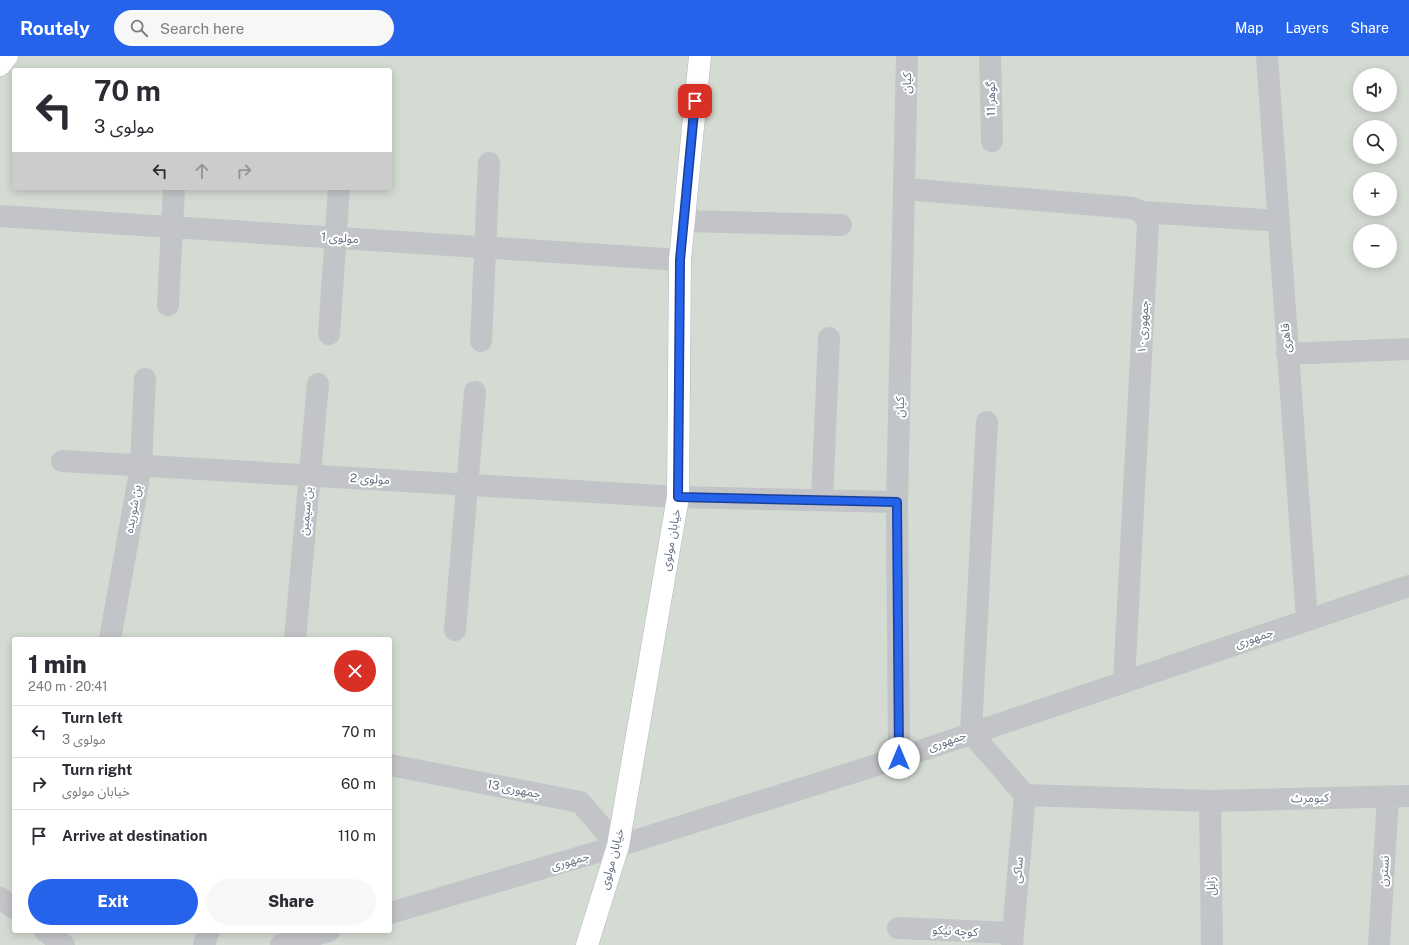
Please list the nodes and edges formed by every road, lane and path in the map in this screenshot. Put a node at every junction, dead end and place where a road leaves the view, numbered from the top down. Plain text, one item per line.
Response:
1 (7, 56) edge
2 (700, 56) edge
3 (907, 56) edge
4 (990, 56) edge
5 (1267, 56) edge
6 (0, 65) edge
7 (992, 141) dead end
8 (489, 163) dead end
9 (905, 189) junction
10 (174, 190) edge
11 (339, 190) edge
12 (1142, 212) junction
13 (0, 216) edge
14 (684, 221) junction
15 (1279, 221) junction
16 (841, 225) dead end
17 (172, 227) junction
18 (337, 238) junction
19 (485, 248) junction
20 (680, 260) junction
21 (168, 305) dead end
22 (330, 334) dead end
23 (829, 338) dead end
24 (481, 341) dead end
25 (1409, 349) edge
26 (1287, 354) junction
27 (145, 379) dead end
28 (318, 384) dead end
29 (475, 392) dead end
30 (987, 422) dead end
31 (62, 461) dead end
32 (141, 466) junction
33 (309, 476) junction
34 (467, 485) junction
35 (678, 497) junction
36 (822, 500) junction
37 (897, 502) junction
38 (1409, 586) edge
39 (1307, 620) junction
40 (455, 630) dead end
41 (110, 637) edge
42 (295, 637) edge
43 (1124, 682) junction
44 (971, 733) junction
45 (899, 758) junction
46 (392, 765) edge
47 (1025, 795) junction
48 (1399, 796) edge
49 (1210, 801) junction
50 (618, 846) junction
51 (0, 898) edge
52 (12, 907) edge
53 (392, 912) edge
54 (898, 928) dead end
55 (48, 933) edge
56 (209, 933) edge
57 (322, 933) edge
58 (1012, 939) edge
59 (64, 945) edge
60 (204, 945) edge
61 (281, 945) edge
62 (587, 945) edge
63 (1212, 945) edge
64 (1379, 945) edge

1 - 6 main road
2 - 14 main road, خیابان مولوی
3 - 9 street, کیان
4 - 7 street, گوهر 11
5 - 15 street, قاهری
8 - 19 street
9 - 12 street
9 - 37 street, کیان
10 - 17 street
11 - 18 street
12 - 15 street
12 - 43 street, جمهوری۱۰
13 - 17 street, مولوی 1
14 - 16 street
14 - 20 main road, خیابان مولوی
15 - 26 street, قاهری
17 - 18 street, مولوی 1
17 - 21 street
18 - 19 street, مولوی 1
18 - 22 street
19 - 20 street, مولوی 1
19 - 24 street
20 - 35 main road, خیابان مولوی
23 - 36 street
25 - 26 street
26 - 39 street, قاهری
27 - 32 street, بن شوریده
28 - 33 street, بن سیمین
29 - 34 street
30 - 44 street
31 - 32 street, مولوی 2
32 - 33 street, مولوی 2
32 - 41 street, بن شوریده
33 - 34 street, مولوی 2
33 - 42 street, بن سیمین
34 - 35 street, مولوی 2
34 - 40 street
35 - 36 street, مولوی 2
35 - 50 main road, خیابان مولوی
36 - 37 street, مولوی 2
37 - 45 street, کیان
38 - 39 street, جمهوری
39 - 43 street, جمهوری
43 - 44 street, جمهوری
44 - 45 street, جمهوری
44 - 47 street
45 - 50 street, جمهوری
46 - 50 street, جمهوری 13
47 - 49 street, کیومرث
47 - 58 street, ساکی
48 - 49 street, کیومرث
48 - 64 street, نسترن
49 - 63 street, زابل
50 - 53 street, جمهوری
50 - 62 main road, خیابان مولوی
51 - 52 street
54 - 58 street, کوچه نیکو
55 - 59 street
56 - 60 street
57 - 61 street

